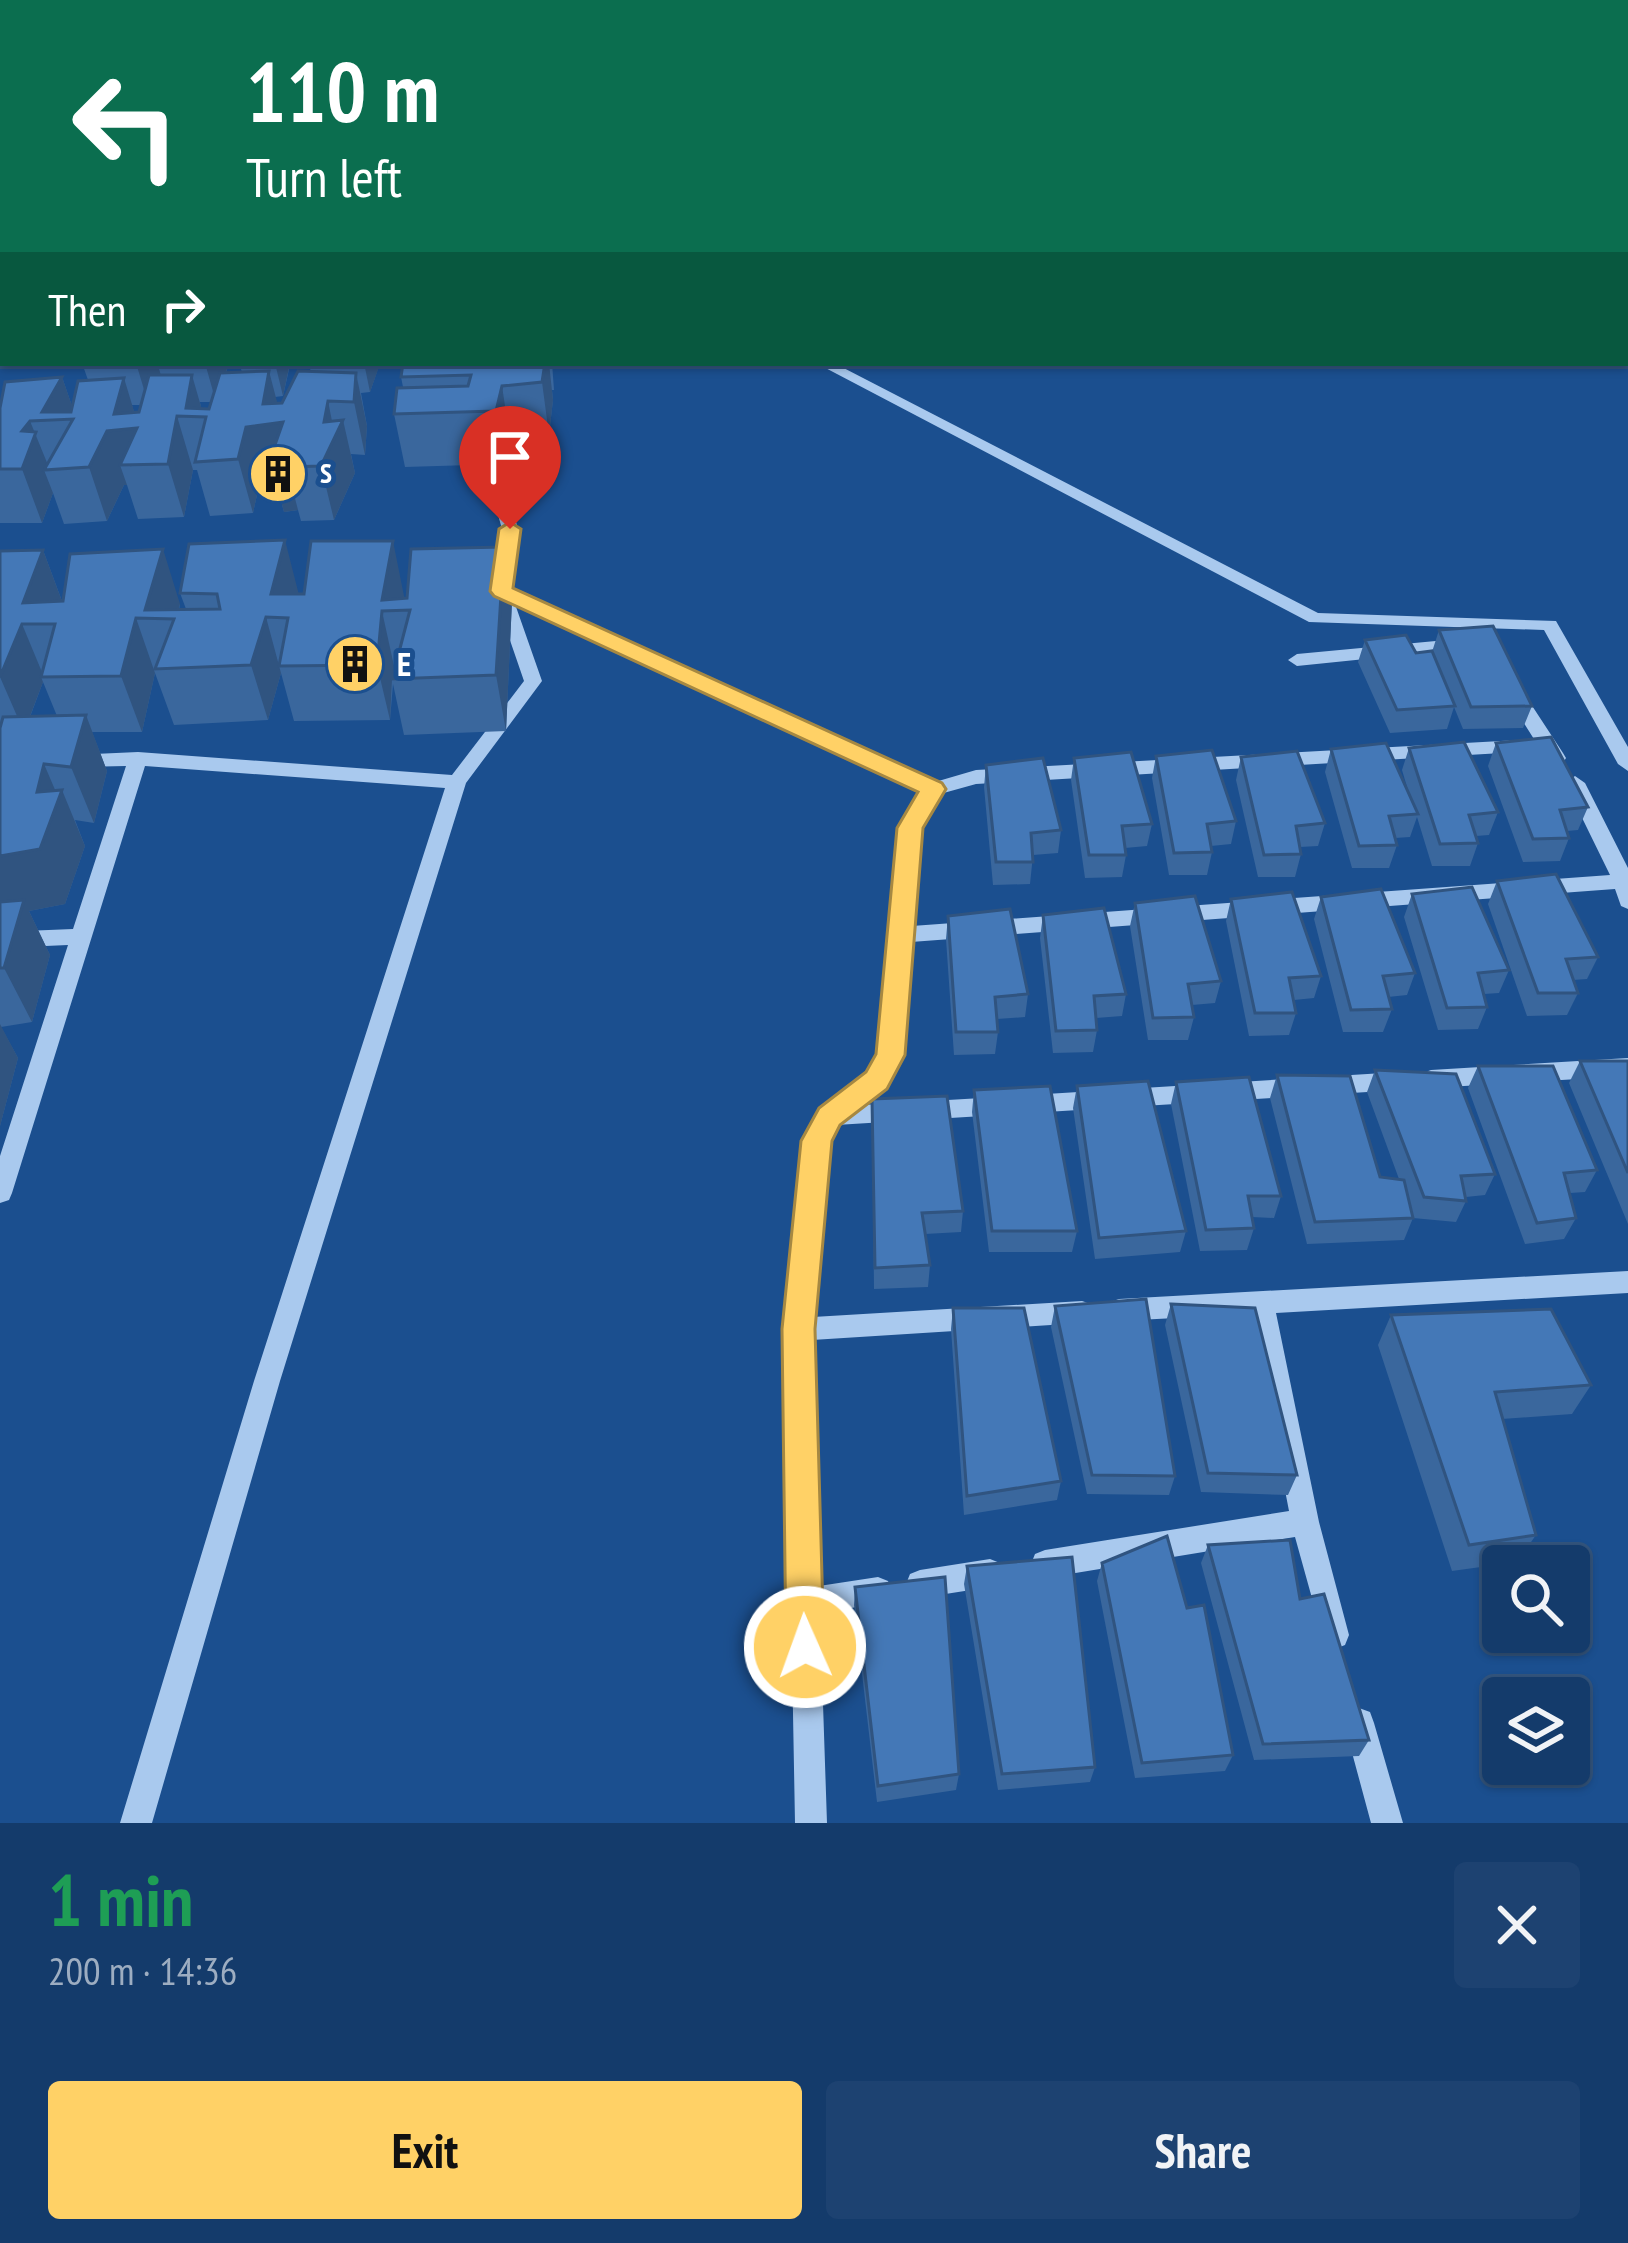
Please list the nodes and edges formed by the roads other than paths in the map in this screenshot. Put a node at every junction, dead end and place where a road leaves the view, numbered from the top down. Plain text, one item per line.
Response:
1 (829, 366) edge
2 (511, 418) edge
3 (490, 591) junction
4 (1485, 649) edge
5 (1297, 660) dead end
6 (1502, 668) edge
7 (1545, 745) junction
8 (138, 759) junction
9 (46, 760) edge
10 (1628, 764) edge
11 (457, 782) junction
12 (933, 789) junction
13 (1626, 891) edge
14 (901, 934) junction
15 (79, 937) junction
16 (0, 940) edge
17 (1628, 1066) edge
18 (829, 1116) junction
19 (1, 1188) edge
20 (1628, 1282) edge
21 (1261, 1302) junction
22 (799, 1329) junction
23 (1305, 1522) junction
24 (804, 1603) junction
25 (136, 1823) edge
26 (811, 1823) edge
27 (1387, 1823) edge

1 - 10 street
2 - 3 street
3 - 11 street
3 - 12 street
4 - 5 street
6 - 7 street
7 - 12 street
7 - 13 street
8 - 9 street
8 - 11 street
8 - 15 street
11 - 25 street
12 - 14 street
13 - 14 street
14 - 18 street
15 - 16 street
15 - 19 street
17 - 18 street
18 - 22 street
20 - 21 street
21 - 22 street
21 - 23 street
22 - 24 street
23 - 24 street
23 - 27 street
24 - 26 street

